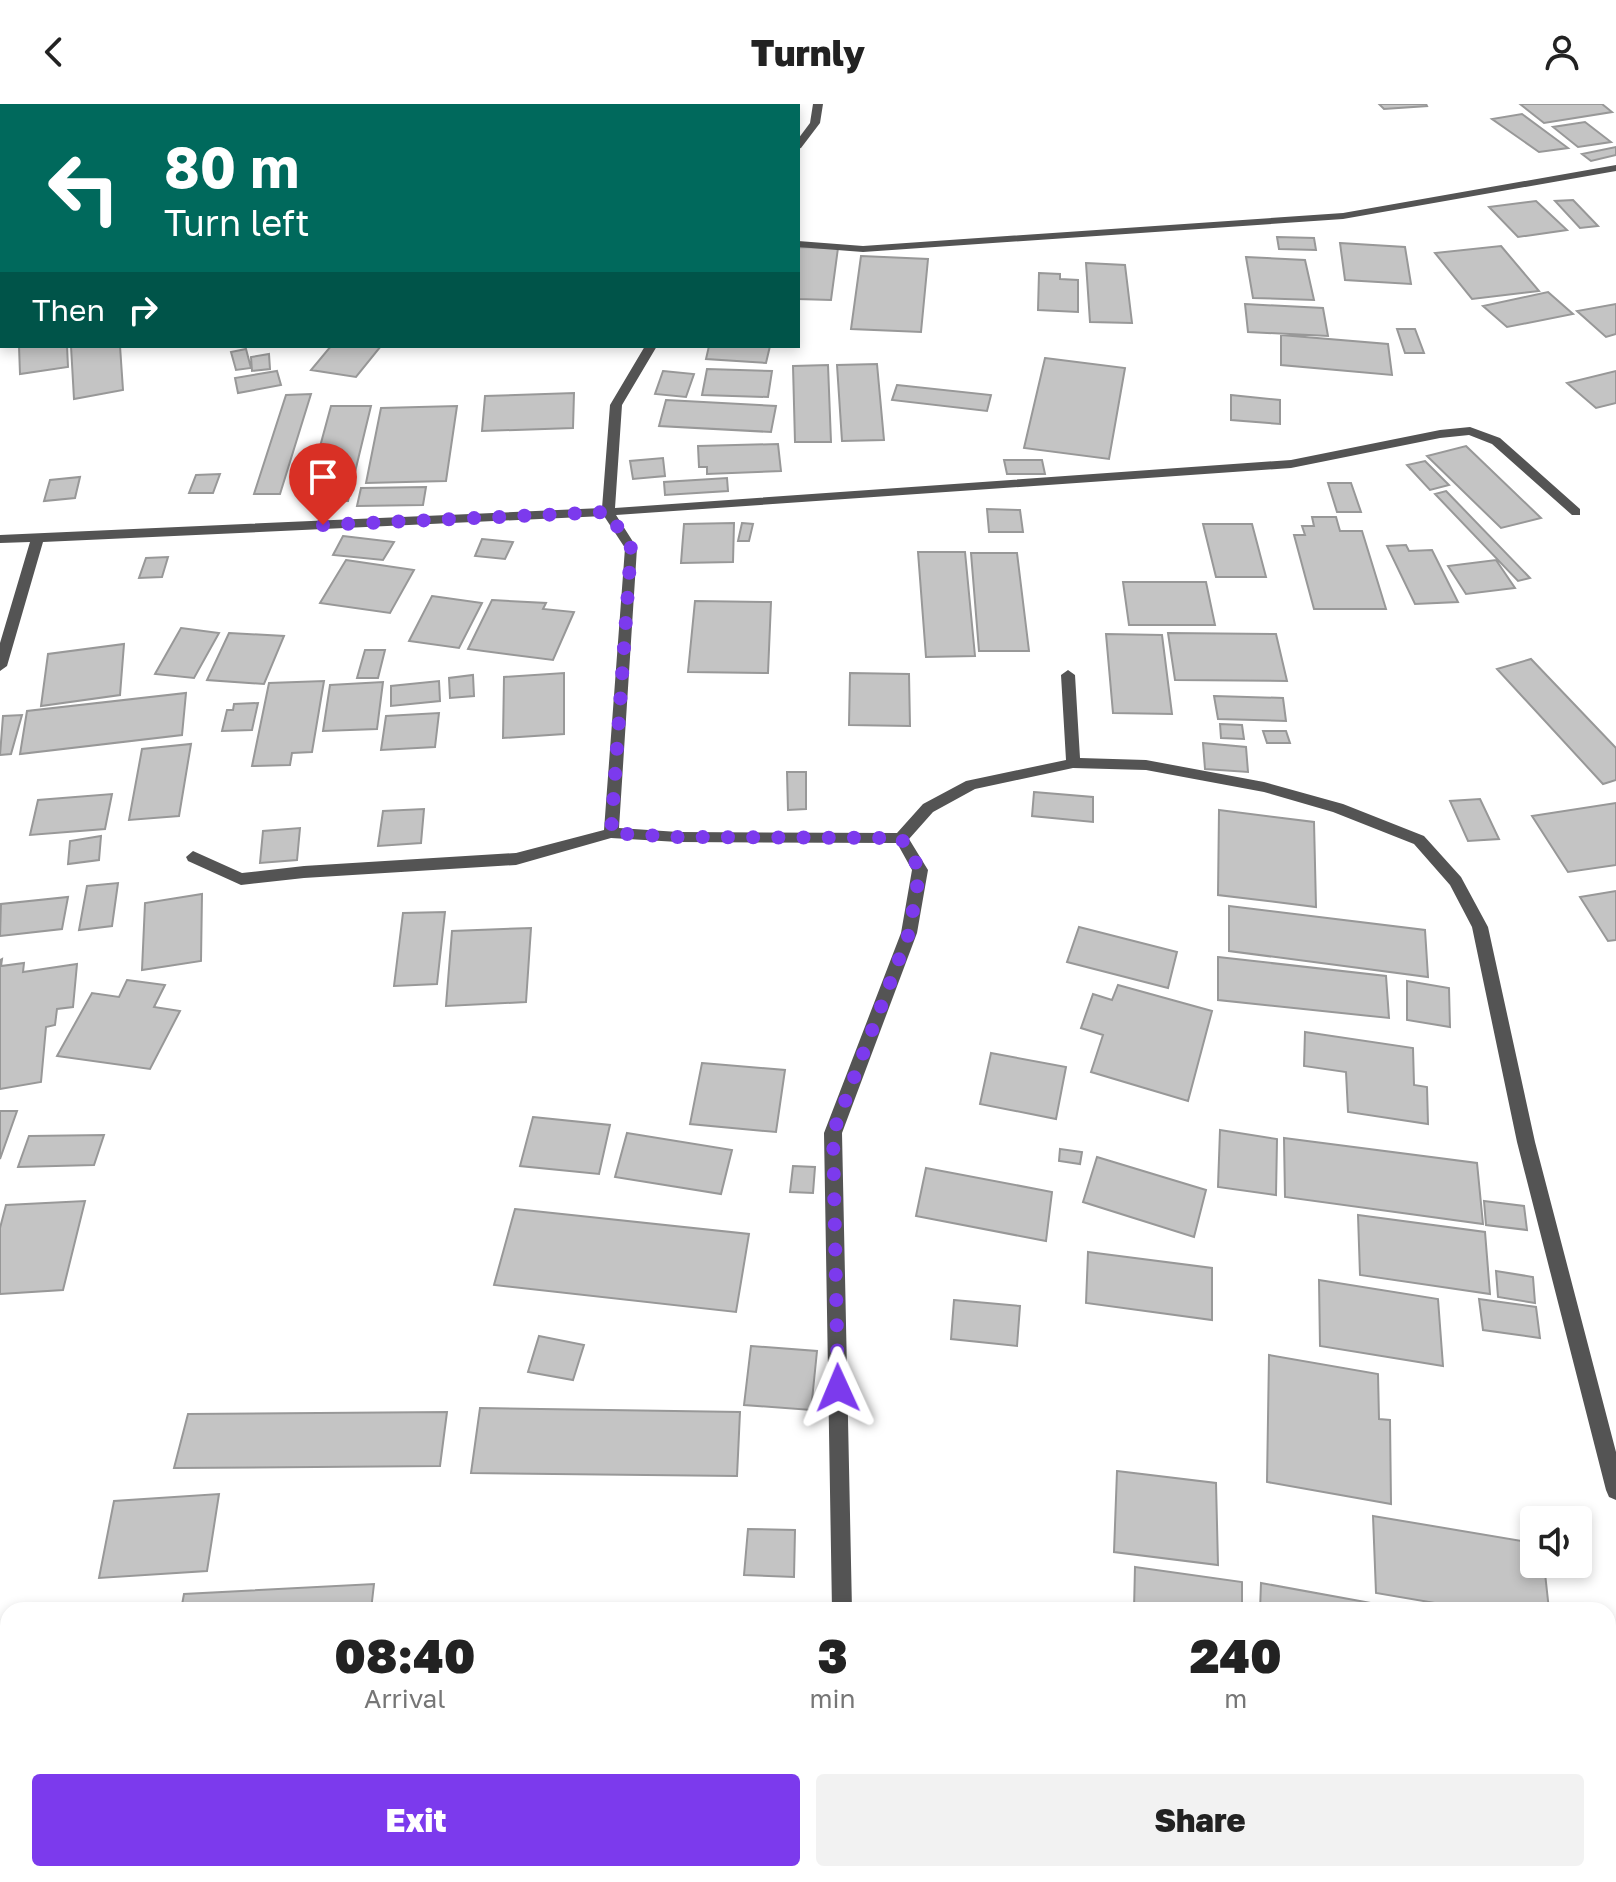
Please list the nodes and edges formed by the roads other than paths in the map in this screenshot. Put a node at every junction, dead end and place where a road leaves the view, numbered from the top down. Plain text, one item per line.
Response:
1 (818, 104) edge
2 (800, 143) edge
3 (1616, 168) edge
4 (800, 244) edge
5 (650, 348) edge
6 (608, 512) junction
7 (1576, 512) dead end
8 (38, 538) junction
9 (0, 539) edge
10 (0, 666) edge
11 (1068, 675) dead end
12 (1073, 763) junction
13 (611, 833) junction
14 (901, 838) junction
15 (193, 857) dead end
16 (1616, 1490) edge
17 (842, 1602) edge

1 - 2 street
3 - 4 street
5 - 6 street
6 - 7 street
6 - 8 street
6 - 13 street
8 - 9 street
8 - 10 street
11 - 12 street
12 - 14 street
12 - 16 street
13 - 14 street
13 - 15 street
14 - 17 street

